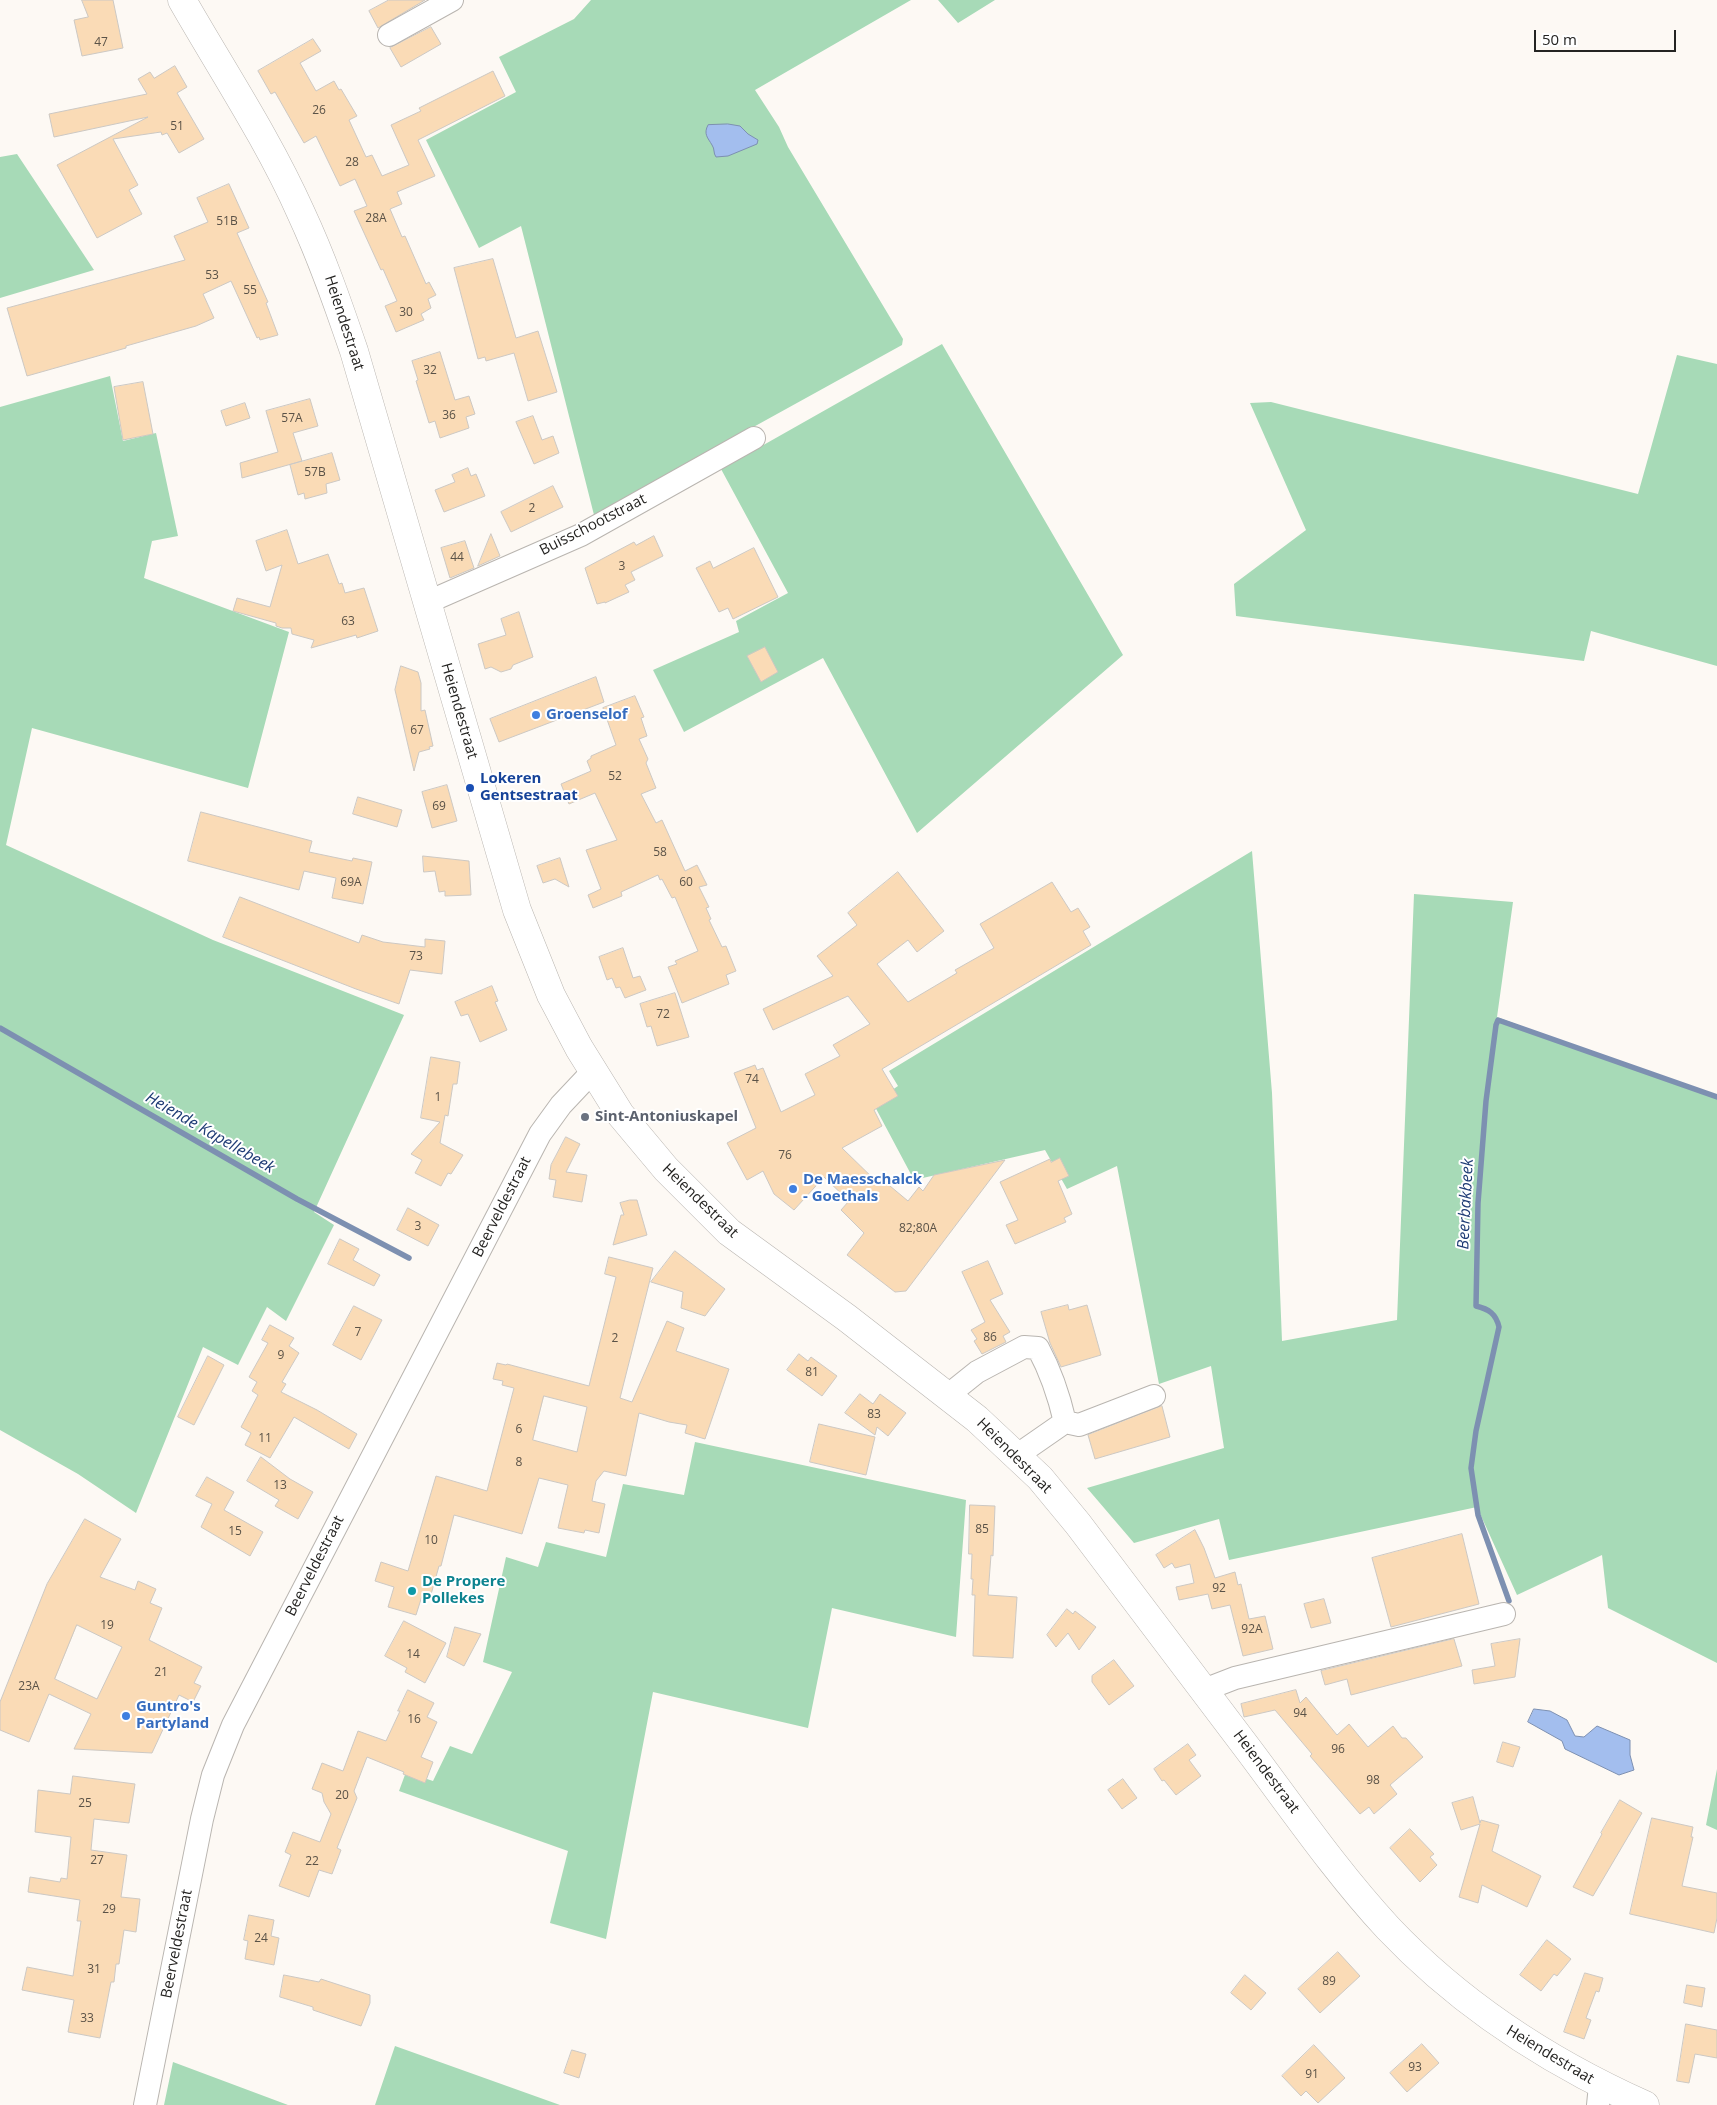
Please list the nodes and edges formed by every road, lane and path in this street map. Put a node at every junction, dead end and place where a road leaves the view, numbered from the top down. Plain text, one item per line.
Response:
1 (182, 0) edge
2 (452, 0) edge
3 (389, 35) dead end
4 (754, 438) dead end
5 (428, 602) junction
6 (592, 1071) junction
7 (947, 1396) junction
8 (1154, 1396) dead end
9 (1065, 1422) junction
10 (1016, 1456) junction
11 (1504, 1614) dead end
12 (1204, 1690) junction
13 (1599, 2095) edge
14 (145, 2105) edge
15 (1645, 2105) edge

1 - 5 main road, Heiendestraat
2 - 3 street
4 - 5 street, Buisschootstraat
5 - 6 main road, Heiendestraat
6 - 7 main road, Heiendestraat
6 - 14 street, Beerveldestraat
7 - 9 street
7 - 10 main road, Heiendestraat
8 - 9 street
9 - 10 street
10 - 12 main road, Heiendestraat
11 - 12 street
12 - 13 main road, Heiendestraat
13 - 15 main road, Heiendestraat

